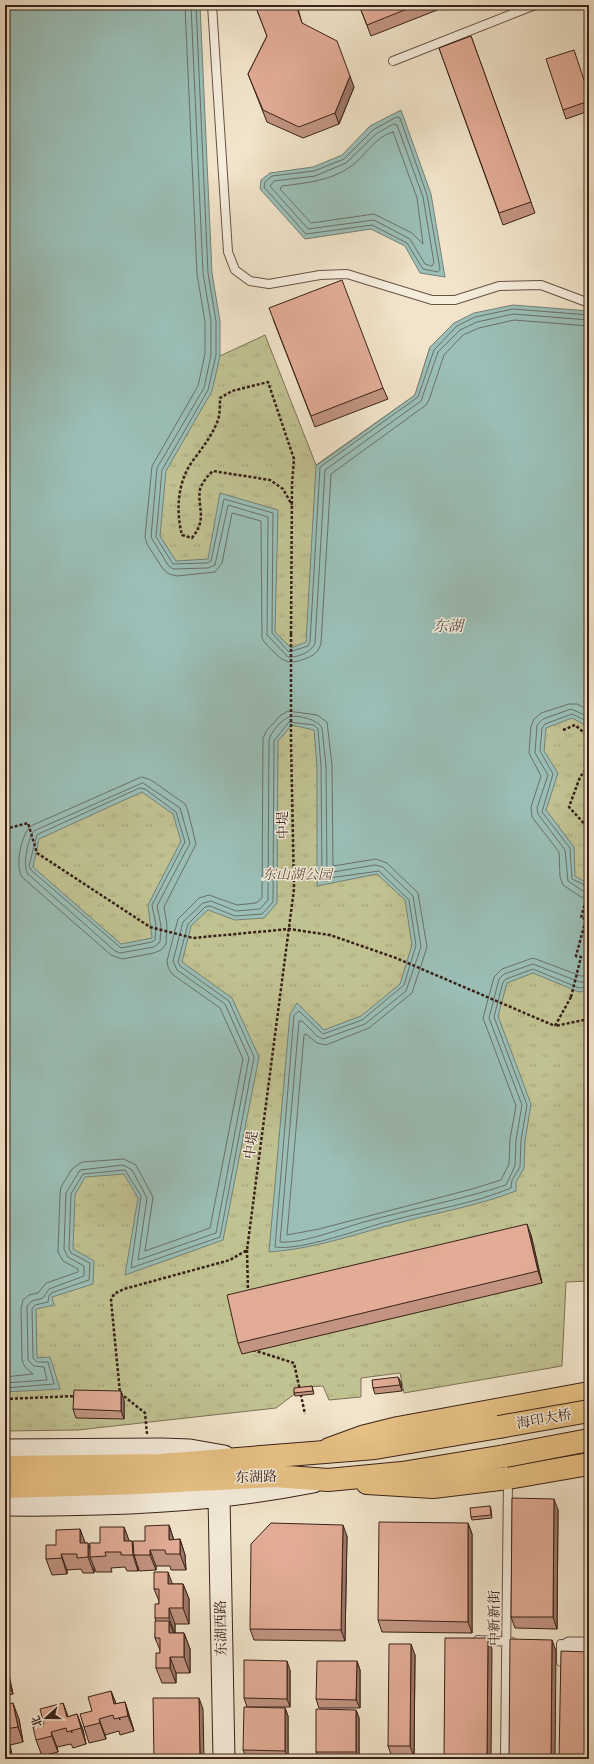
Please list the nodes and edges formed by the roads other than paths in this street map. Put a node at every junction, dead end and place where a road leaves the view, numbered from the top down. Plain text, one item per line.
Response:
1 (212, 5) edge
2 (535, 5) edge
3 (392, 61) dead end
4 (589, 303) edge
5 (589, 1393) edge
6 (589, 1411) edge
7 (499, 1427) joint
8 (589, 1440) edge
9 (321, 1452) junction
10 (505, 1456) joint
11 (589, 1464) edge
12 (6, 1477) edge
13 (508, 1478) junction
14 (328, 1480) junction
15 (219, 1497) junction
16 (476, 1640) edge
17 (507, 1641) junction
18 (523, 1642) edge
19 (561, 1644) joint
20 (589, 1645) edge
21 (561, 1667) edge
22 (224, 1759) edge
23 (505, 1759) edge

1 - 4 lane
2 - 3 lane
5 - 9 main road
6 - 7 main road, 海印大桥, bridge
7 - 9 main road, 东湖路
8 - 10 main road, 海印大桥, bridge
9 - 12 main road, 东湖路
10 - 14 main road, 东湖路
11 - 13 main road
12 - 14 main road, 东湖路
12 - 15 main road
13 - 14 main road
13 - 17 lane, 中新新街
14 - 15 main road
15 - 22 main road, 东湖西路
16 - 17 lane
17 - 18 lane
17 - 23 lane, 中新新街
19 - 20 street
19 - 21 lane

